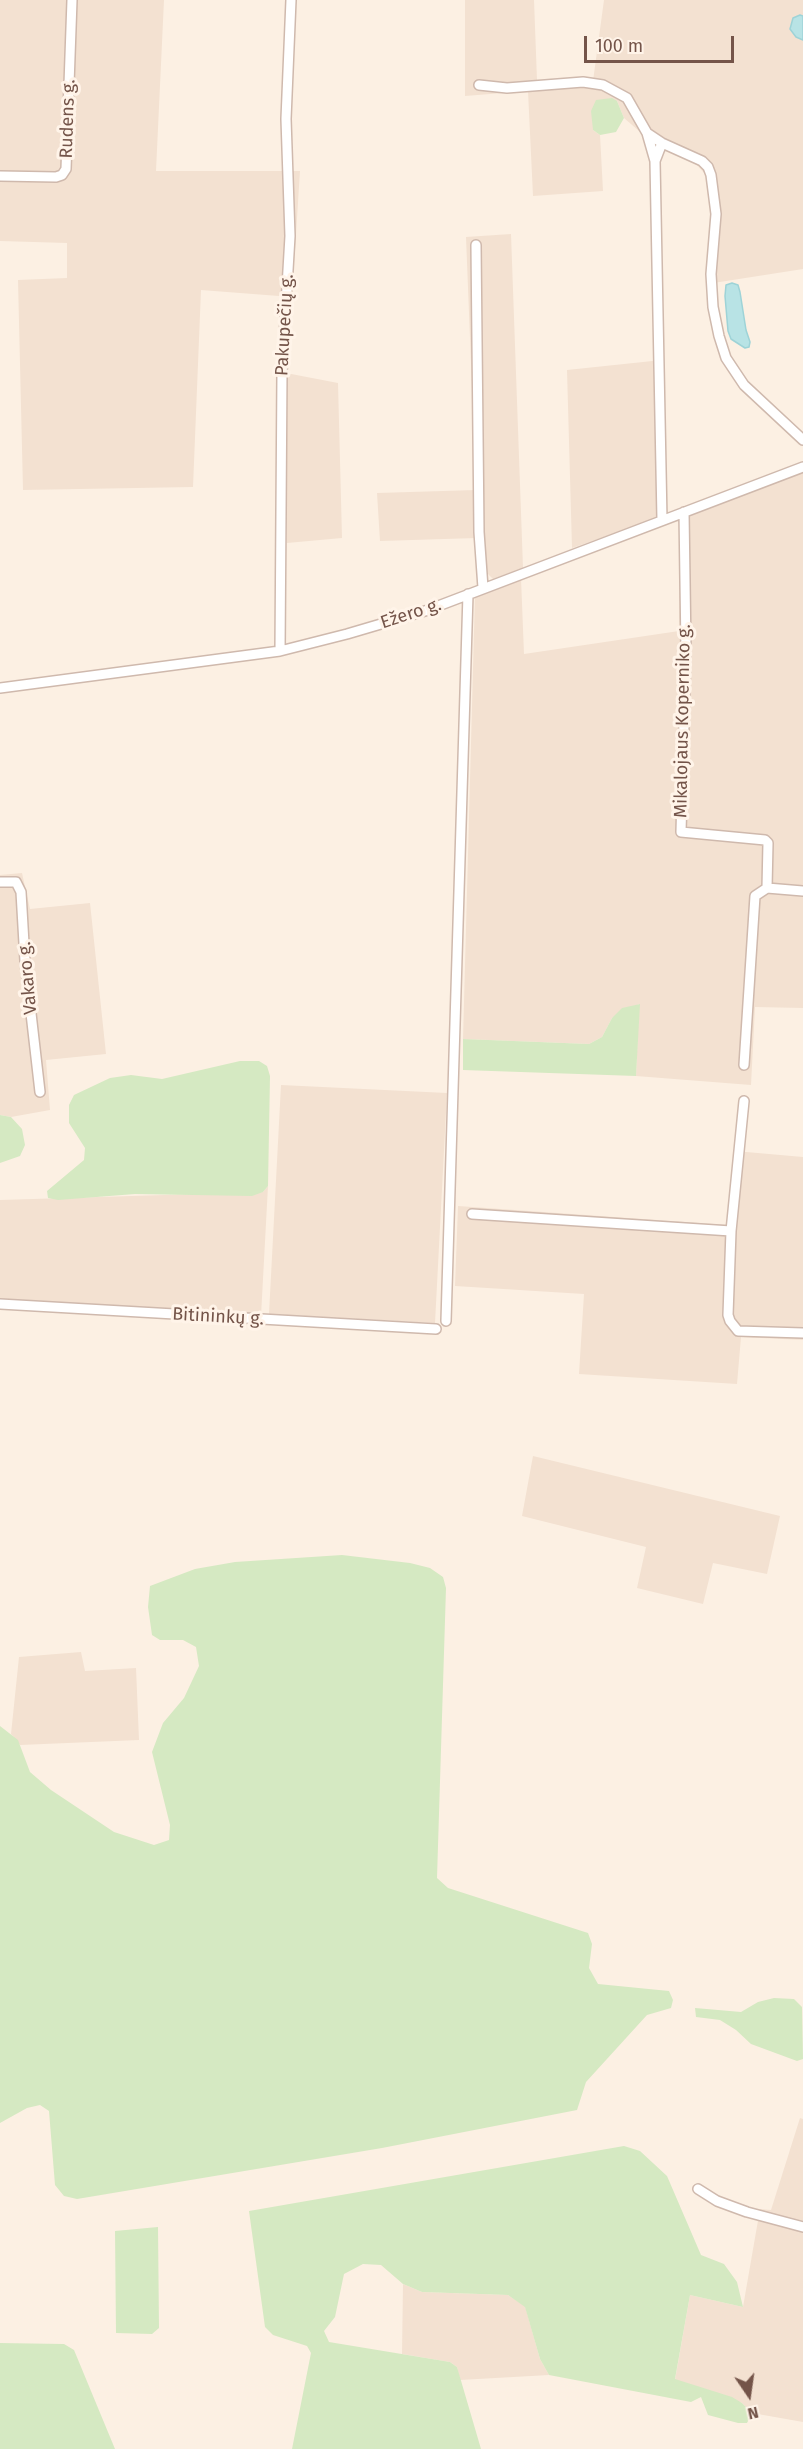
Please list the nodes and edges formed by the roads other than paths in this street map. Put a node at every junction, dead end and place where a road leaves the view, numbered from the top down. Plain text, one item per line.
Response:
1 (72, 0) edge
2 (291, 0) edge
3 (479, 85) dead end
4 (647, 133) junction
5 (662, 143) junction
6 (655, 161) junction
7 (0, 176) edge
8 (476, 245) dead end
9 (803, 440) edge
10 (803, 467) edge
11 (684, 512) junction
12 (662, 520) junction
13 (483, 588) junction
14 (468, 594) junction
15 (280, 651) junction
16 (0, 688) edge
17 (0, 882) edge
18 (767, 888) junction
19 (803, 891) edge
20 (744, 1065) dead end
21 (40, 1092) dead end
22 (744, 1101) dead end
23 (471, 1214) dead end
24 (731, 1231) junction
25 (0, 1304) edge
26 (446, 1321) dead end
27 (436, 1329) dead end
28 (803, 1333) edge
29 (698, 2188) dead end
30 (803, 2227) edge

1 - 7 street, Rudens g.
2 - 15 street, Pakupečių g.
3 - 4 street
4 - 5 street
4 - 6 street
5 - 6 street
5 - 9 street
6 - 12 street
8 - 13 street
10 - 11 street, Ežero g.
11 - 12 street, Ežero g.
11 - 18 street, Mikalojaus Koperniko g.
12 - 13 street, Ežero g.
13 - 14 street, Ežero g.
14 - 15 street, Ežero g.
14 - 26 street
15 - 16 street, Ežero g.
17 - 21 street, Vakaro g.
18 - 19 street
18 - 20 street
22 - 24 street
23 - 24 street
24 - 28 street
25 - 27 street, Bitininkų g.
29 - 30 street

